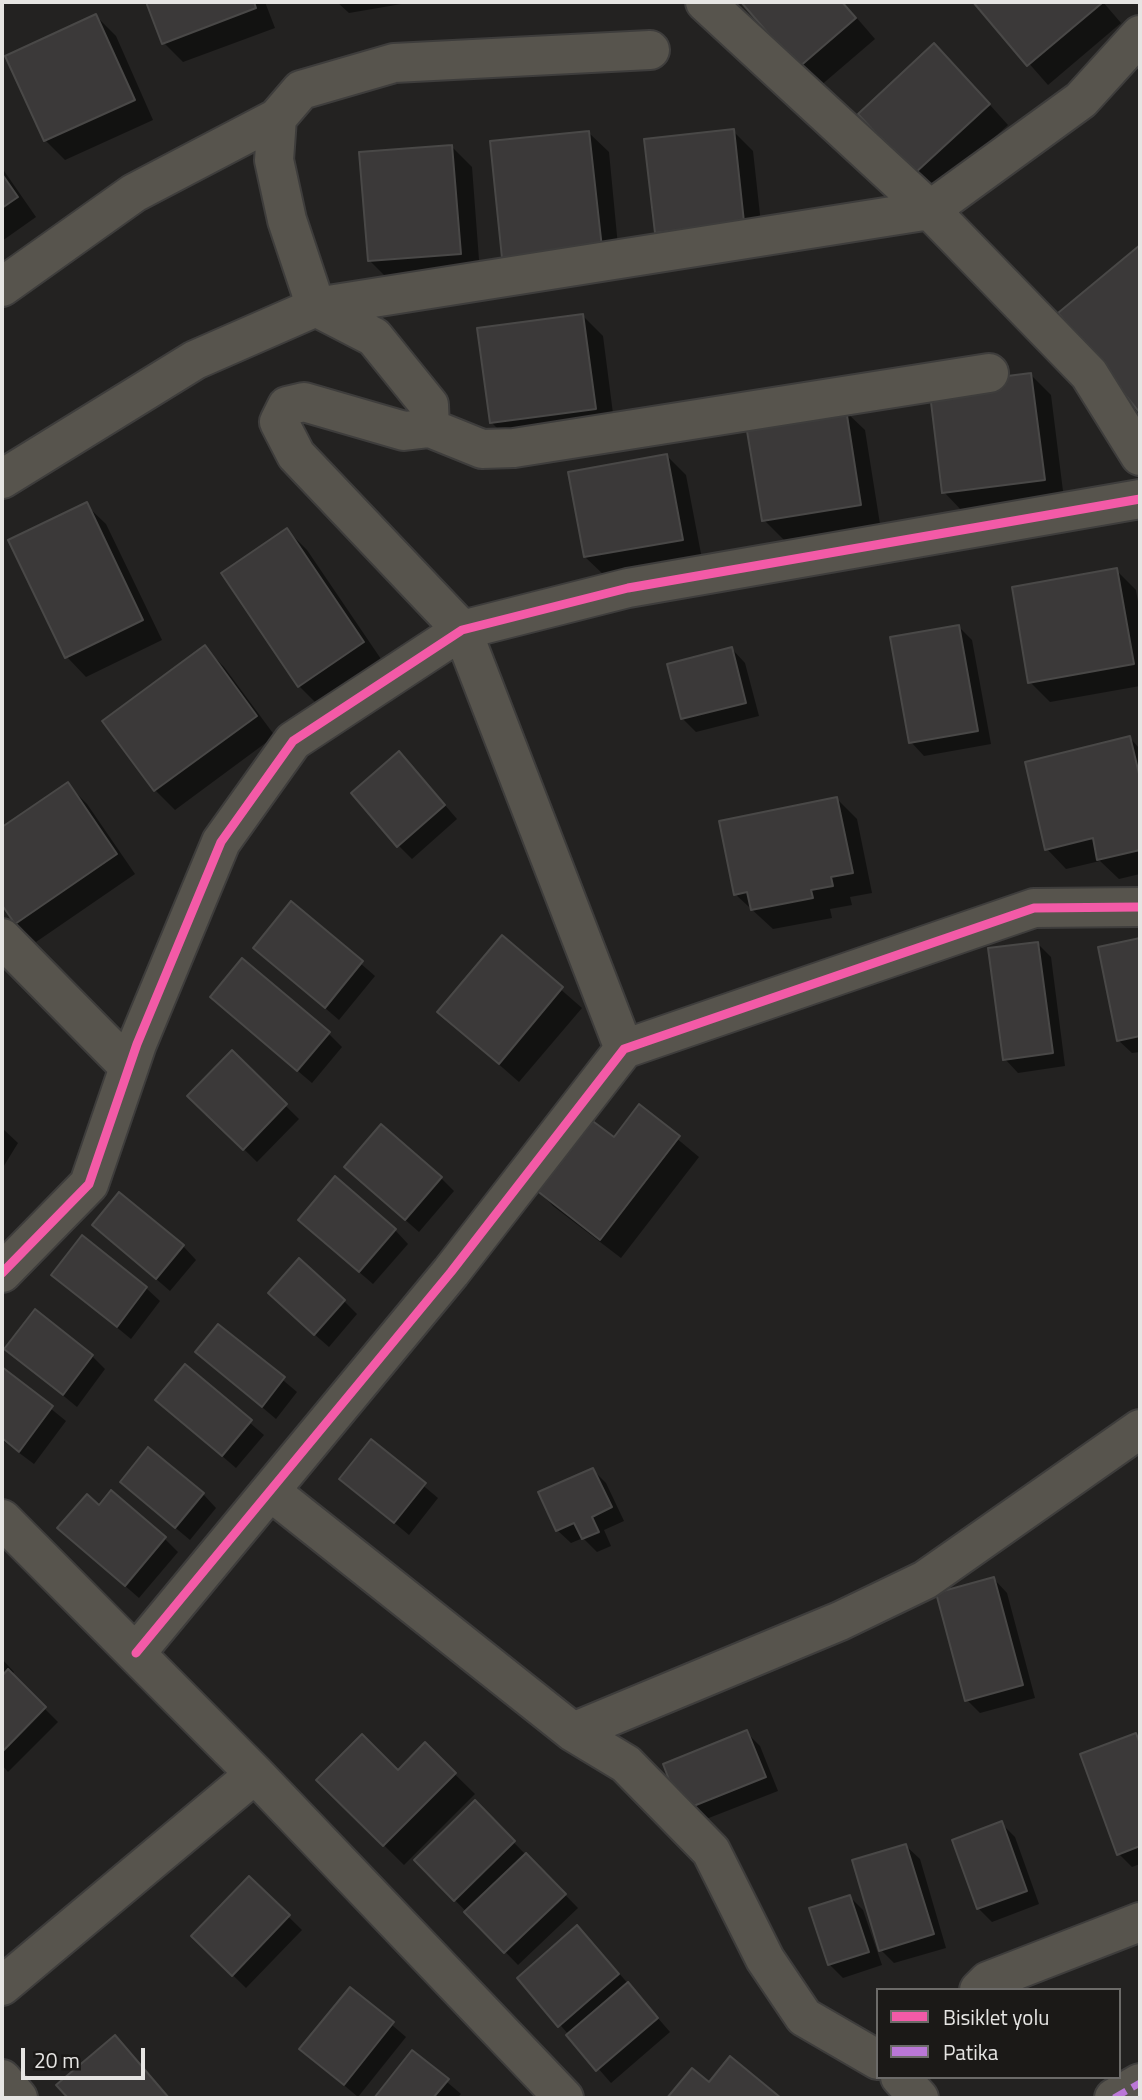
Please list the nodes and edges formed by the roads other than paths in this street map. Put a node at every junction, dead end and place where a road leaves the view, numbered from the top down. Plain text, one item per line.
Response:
1 (705, 2) edge
2 (1140, 35) edge
3 (650, 50) dead end
4 (277, 118) junction
5 (930, 210) junction
6 (2, 287) edge
7 (316, 307) junction
8 (989, 373) dead end
9 (430, 428) junction
10 (1140, 456) edge
11 (2, 479) edge
12 (1140, 499) edge
13 (462, 630) junction
14 (1140, 907) edge
15 (2, 938) edge
16 (624, 1049) junction
17 (129, 1067) junction
18 (2, 1273) edge
19 (1140, 1429) edge
20 (270, 1491) junction
21 (2, 1519) edge
22 (136, 1653) junction
23 (573, 1732) junction
24 (255, 1773) junction
25 (1140, 1922) edge
26 (2, 1986) edge
27 (981, 1988) edge
28 (876, 2059) edge
29 (2, 2079) edge
30 (902, 2079) edge
31 (1140, 2084) edge
32 (18, 2098) edge
33 (564, 2098) edge
34 (919, 2098) edge
35 (1114, 2098) edge

1 - 5 street
2 - 5 street
3 - 4 street
4 - 6 street
4 - 7 street
5 - 7 street
5 - 10 street
7 - 9 street
7 - 11 street
8 - 9 street
9 - 13 street
12 - 13 street
13 - 16 street
13 - 17 street
14 - 16 street
15 - 17 street
16 - 20 street
17 - 18 street
19 - 23 street
20 - 22 street
20 - 23 street
21 - 22 street
22 - 24 street
23 - 28 street
24 - 26 street
24 - 33 street
25 - 27 street
29 - 32 street
30 - 34 street
31 - 35 street

